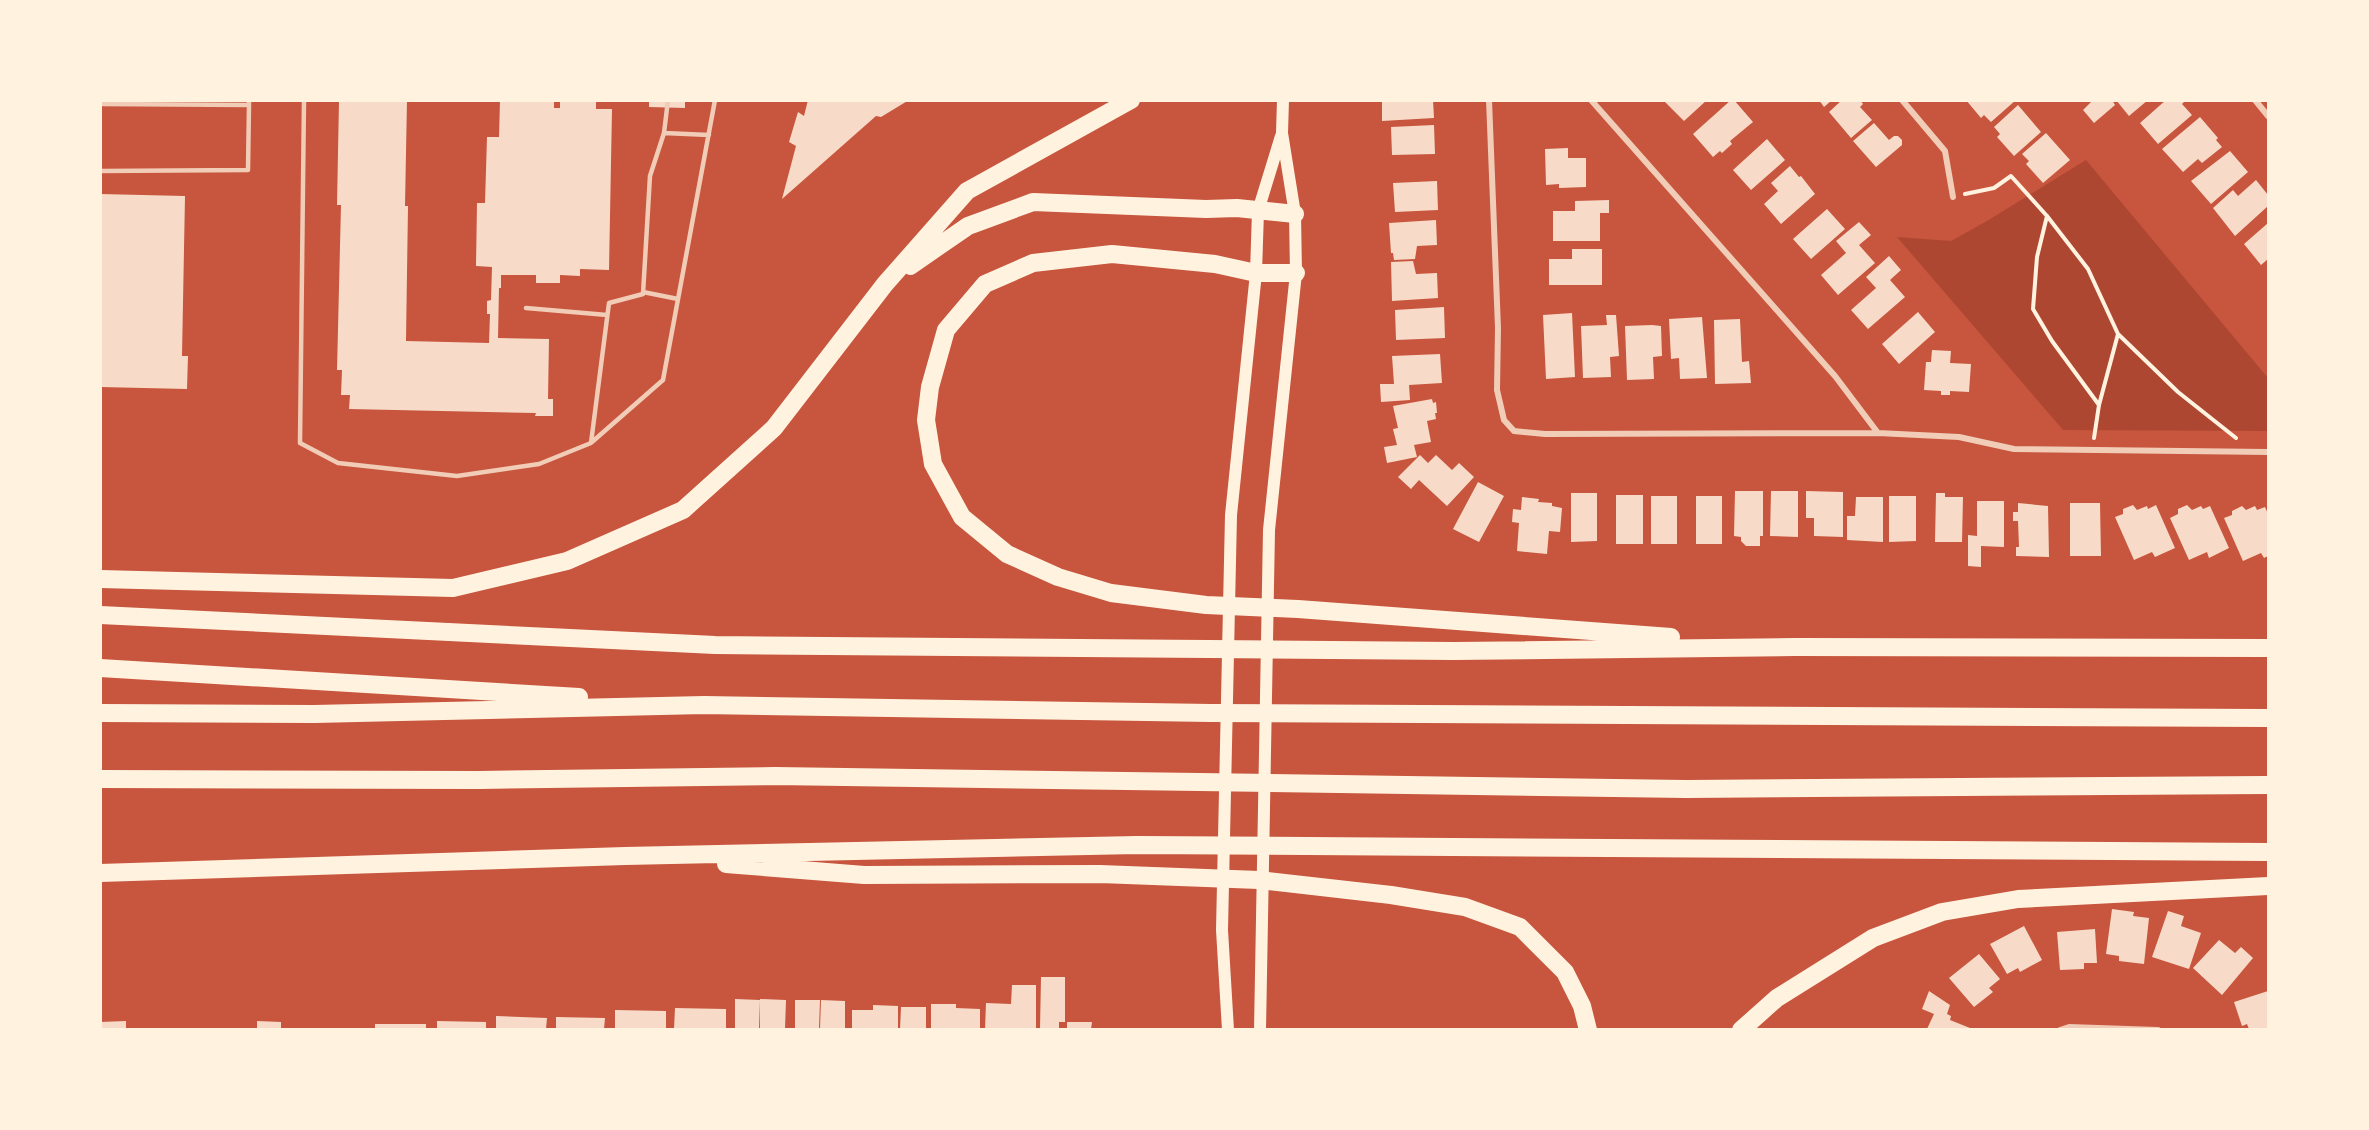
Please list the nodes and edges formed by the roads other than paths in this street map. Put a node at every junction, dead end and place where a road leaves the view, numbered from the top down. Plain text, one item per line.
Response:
1 (304, 100) edge
2 (668, 100) edge
3 (715, 100) edge
4 (1131, 100) edge
5 (1283, 100) edge
6 (1489, 100) edge
7 (1591, 100) edge
8 (1902, 100) edge
9 (2255, 100) edge
10 (249, 103) edge
11 (100, 104) edge
12 (2268, 116) edge
13 (664, 133) junction
14 (1282, 133) junction
15 (709, 135) junction
16 (100, 171) edge
17 (1953, 197) road end
18 (1258, 211) junction
19 (1295, 214) junction
20 (1256, 273) junction
21 (1296, 273) junction
22 (885, 284) junction
23 (643, 292) junction
24 (678, 299) junction
25 (526, 308) dead end
26 (607, 315) junction
27 (1878, 433) junction
28 (591, 443) junction
29 (2268, 452) edge
30 (100, 579) edge
31 (100, 615) edge
32 (1795, 647) junction
33 (2268, 648) edge
34 (100, 668) edge
35 (704, 705) junction
36 (100, 713) edge
37 (2268, 718) edge
38 (100, 779) edge
39 (2268, 785) edge
40 (2268, 852) edge
41 (625, 856) junction
42 (100, 873) edge
43 (2268, 886) edge
44 (1228, 1029) edge
45 (1260, 1029) edge
46 (1588, 1029) edge
47 (1741, 1029) edge
48 (2060, 1029) edge
49 (2158, 1029) edge

1 - 28 lane
2 - 13 lane
3 - 15 lane
4 - 22 highway
5 - 14 main road
6 - 27 street
7 - 27 street
8 - 17 street
9 - 12 street
10 - 11 lane
10 - 16 lane
13 - 15 lane
13 - 23 lane
14 - 18 main road
14 - 19 main road
15 - 24 lane
18 - 19 highway
18 - 20 main road
18 - 22 highway
19 - 21 main road
20 - 21 highway
20 - 32 highway
20 - 44 main road
21 - 45 main road
22 - 30 highway
23 - 24 lane
23 - 26 lane
24 - 28 lane
25 - 26 lane
26 - 28 lane
27 - 29 street
31 - 32 highway
32 - 33 highway
34 - 35 highway
35 - 36 highway
35 - 37 highway
38 - 39 highway
40 - 41 highway
41 - 42 highway
41 - 46 highway
43 - 47 highway
48 - 49 street

